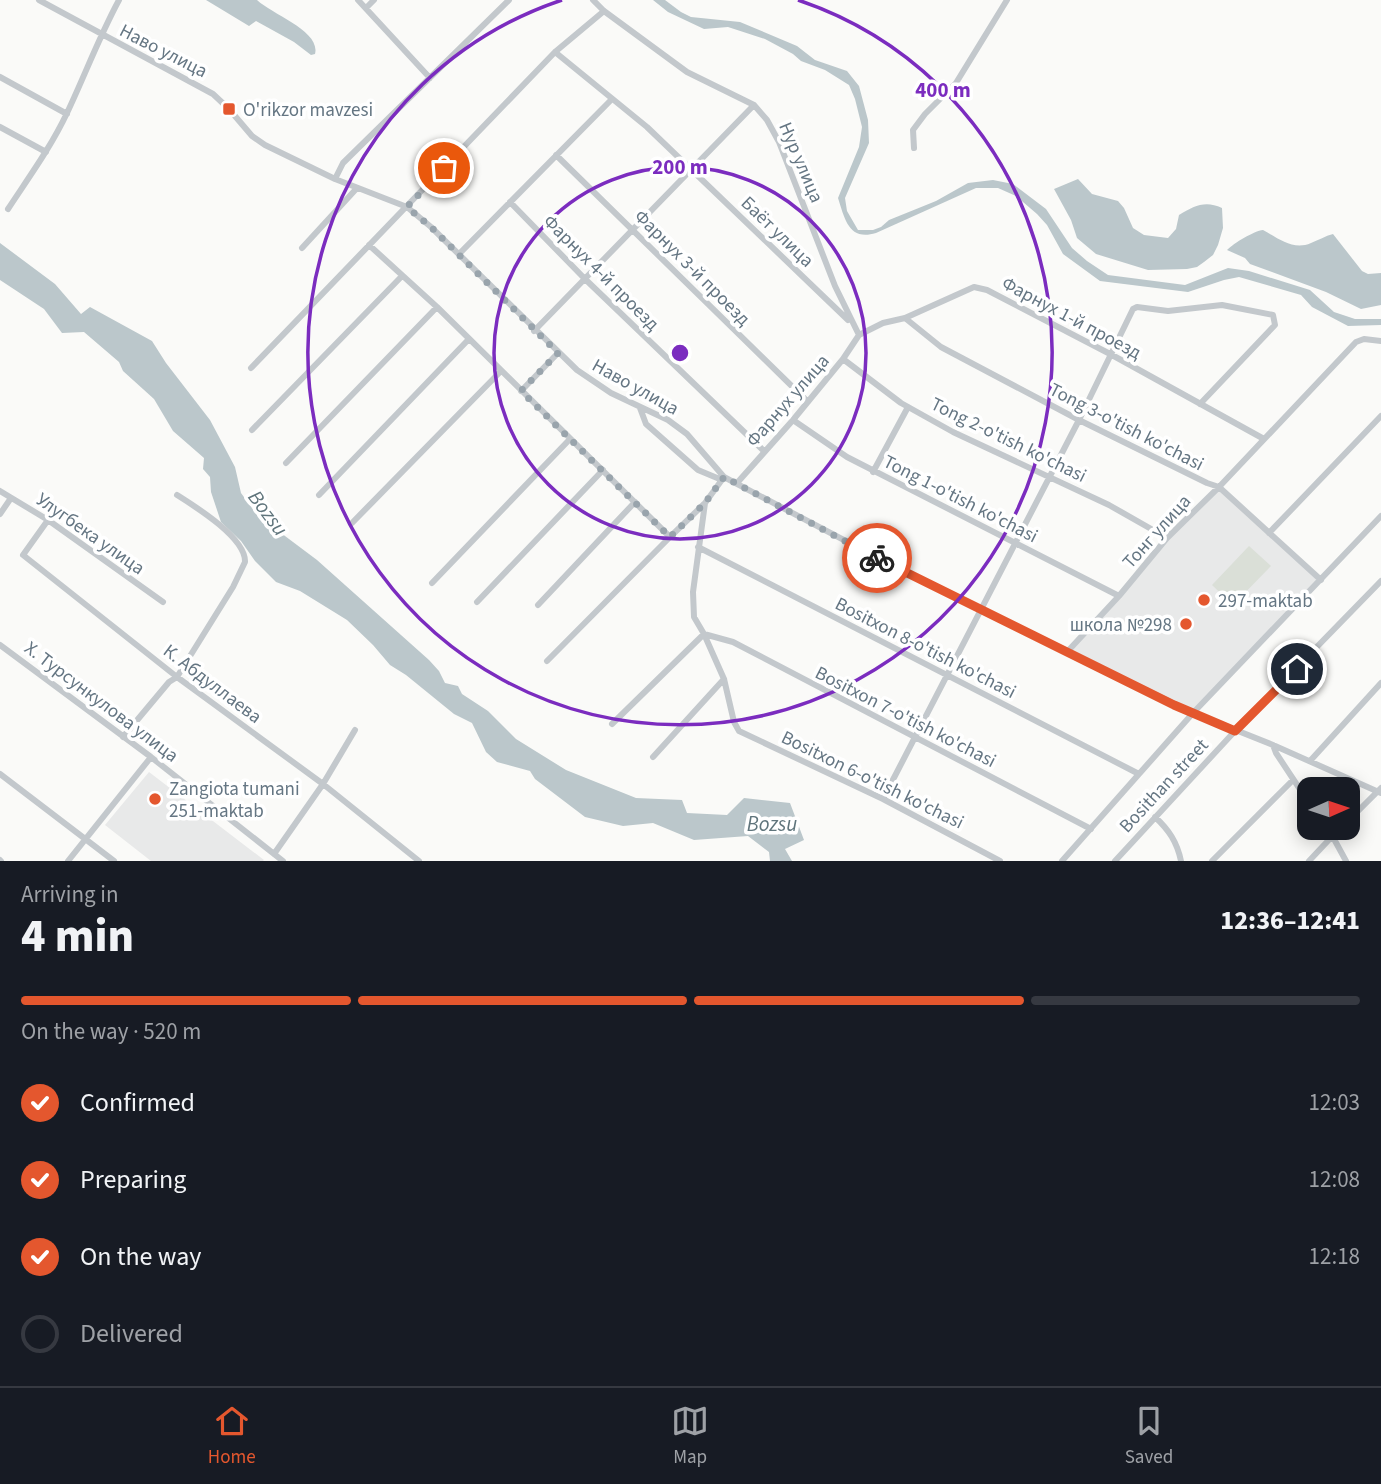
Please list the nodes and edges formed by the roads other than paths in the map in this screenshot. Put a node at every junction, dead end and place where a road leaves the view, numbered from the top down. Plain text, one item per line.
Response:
1 (39, 0) edge
2 (118, 0) edge
3 (358, 0) edge
4 (374, 0) edge
5 (593, 0) edge
6 (1007, 0) edge
7 (506, 1) edge
8 (366, 8) junction
9 (604, 11) junction
10 (100, 35) junction
11 (555, 52) junction
12 (0, 77) edge
13 (430, 78) junction
14 (612, 99) junction
15 (754, 105) junction
16 (67, 114) junction
17 (0, 127) edge
18 (914, 148) dead end
19 (46, 152) junction
20 (556, 155) junction
21 (692, 170) junction
22 (335, 179) junction
23 (356, 188) junction
24 (510, 202) junction
25 (407, 207) junction
26 (8, 209) dead end
27 (633, 230) junction
28 (369, 245) junction
29 (302, 248) dead end
30 (459, 254) junction
31 (402, 276) junction
32 (585, 279) junction
33 (437, 307) junction
34 (905, 318) junction
35 (852, 323) junction
36 (534, 331) junction
37 (859, 335) junction
38 (468, 340) junction
39 (1381, 341) edge
40 (558, 353) junction
41 (1112, 355) junction
42 (843, 359) junction
43 (251, 368) dead end
44 (500, 371) junction
45 (521, 391) junction
46 (808, 402) junction
47 (1200, 404) junction
48 (908, 407) junction
49 (640, 408) junction
50 (1381, 416) edge
51 (793, 420) junction
52 (1079, 420) junction
53 (252, 430) dead end
54 (570, 439) junction
55 (1264, 439) junction
56 (764, 451) junction
57 (286, 463) dead end
58 (603, 470) junction
59 (873, 471) junction
60 (1049, 476) junction
61 (723, 478) junction
62 (737, 483) junction
63 (1219, 487) junction
64 (0, 491) edge
65 (177, 495) dead end
66 (319, 495) dead end
67 (12, 498) junction
68 (635, 502) junction
69 (705, 503) junction
70 (0, 514) edge
71 (1381, 516) edge
72 (48, 520) junction
73 (352, 523) dead end
74 (1269, 533) junction
75 (670, 537) junction
76 (1167, 538) junction
77 (1015, 542) junction
78 (698, 547) junction
79 (1321, 580) junction
80 (1381, 581) edge
81 (432, 583) dead end
82 (1119, 596) junction
83 (163, 602) dead end
84 (477, 602) dead end
85 (538, 605) dead end
86 (981, 609) junction
87 (704, 634) junction
88 (0, 645) edge
89 (1067, 652) junction
90 (547, 661) dead end
91 (946, 675) junction
92 (177, 677) junction
93 (724, 679) junction
94 (1381, 683) edge
95 (1193, 713) junction
96 (612, 724) dead end
97 (355, 730) dead end
98 (1235, 731) junction
99 (123, 737) junction
100 (914, 738) junction
101 (1273, 745) junction
102 (151, 757) junction
103 (653, 757) dead end
104 (1310, 761) junction
105 (0, 774) edge
106 (1139, 774) junction
107 (1293, 780) junction
108 (323, 784) junction
109 (1297, 786) edge
110 (1380, 791) edge
111 (883, 799) junction
112 (1360, 810) edge
113 (1155, 817) junction
114 (1091, 829) junction
115 (84, 838) junction
116 (1328, 840) edge
117 (1336, 840) edge
118 (274, 854) junction
119 (68, 861) edge
120 (114, 861) edge
121 (283, 861) edge
122 (419, 861) edge
123 (1000, 861) edge
124 (1062, 861) edge
125 (1115, 861) edge
126 (1181, 861) edge
127 (1212, 861) edge
128 (1309, 861) edge
129 (1346, 861) edge

1 - 10 street, Наво улица
2 - 10 street
3 - 8 street
4 - 8 street
5 - 9 street, Нур улица
6 - 18 street
7 - 13 street
8 - 13 street
9 - 11 street
9 - 15 street, Нур улица
10 - 16 street
10 - 22 street, Наво улица
11 - 14 street, Баёт улица
11 - 25 street
12 - 16 street
13 - 22 street
14 - 20 street
14 - 21 street, Баёт улица
15 - 21 street
15 - 35 street, Нур улица
16 - 19 street
17 - 19 street
19 - 26 street
20 - 24 street
20 - 27 street, Фарнух 3-й проезд
21 - 27 street
21 - 35 street, Баёт улица
22 - 23 street, Наво улица
23 - 25 street, Наво улица
23 - 29 street
24 - 30 street
24 - 32 street, Фарнух 4-й проезд
25 - 28 street
25 - 30 street, Наво улица
27 - 32 street
27 - 46 street, Фарнух 3-й проезд
28 - 31 street
28 - 43 street
30 - 36 street, Наво улица
31 - 33 street
31 - 53 street
32 - 36 street
32 - 56 street, Фарнух 4-й проезд
33 - 38 street
33 - 57 street
34 - 37 street, Фарнух 1-й проезд
34 - 41 street, Фарнух 1-й проезд
34 - 52 street, Tong 3-o'tish ko'chasi
35 - 37 street, Нур улица
36 - 40 street, Наво улица
37 - 42 street, Фарнух улица
38 - 44 street
38 - 66 street
39 - 55 street, Тонг улица
40 - 45 street
40 - 49 street, Наво улица
41 - 47 street, Фарнух 1-й проезд
41 - 47 street
41 - 52 street
42 - 46 street, Фарнух улица
42 - 48 street, Tong 2-o'tish ko'chasi
44 - 45 street
44 - 73 street
45 - 54 street
46 - 51 street, Фарнух улица
47 - 55 street, Фарнух 1-й проезд
48 - 59 street
48 - 60 street, Tong 2-o'tish ko'chasi
49 - 61 street, Наво улица
49 - 61 street
50 - 74 street
51 - 56 street, Фарнух улица
51 - 59 street, Tong 1-o'tish ko'chasi
52 - 60 street
52 - 63 street, Tong 3-o'tish ko'chasi
54 - 58 street
54 - 81 street
55 - 63 street, Тонг улица
56 - 62 street, Фарнух улица
58 - 68 street
58 - 84 street
59 - 77 street, Tong 1-o'tish ko'chasi
60 - 76 street, Tong 2-o'tish ko'chasi
60 - 77 street
61 - 62 street
61 - 69 street
62 - 86 street
63 - 74 street, Tong 3-o'tish ko'chasi
63 - 76 street, Тонг улица
64 - 67 street, Улугбека улица
65 - 92 street
67 - 70 street
67 - 72 street, Улугбека улица
68 - 75 street
68 - 85 street
69 - 75 street
69 - 78 street
71 - 79 street
72 - 83 street, Улугбека улица
72 - 92 street, К. Абдуллаева
74 - 79 street, Tong 3-o'tish ko'chasi
75 - 90 street
76 - 82 street, Тонг улица
77 - 82 street, Tong 1-o'tish ko'chasi
77 - 86 street
78 - 87 street
78 - 91 street, Bositxon 8-o'tish ko'chasi
79 - 95 street, Bosithan street
80 - 98 street, Bosithan street
82 - 89 street, Тонг улица
86 - 89 street
86 - 91 street
87 - 93 street
87 - 96 street
87 - 100 street, Bositxon 7-o'tish ko'chasi
88 - 99 street, Х. Турсункулова улица
89 - 95 street
91 - 100 street
91 - 106 street, Bositxon 8-o'tish ko'chasi
92 - 99 street
92 - 108 street, К. Абдуллаева
93 - 103 street
93 - 111 street, Bositxon 6-o'tish ko'chasi
94 - 104 street
95 - 98 street
95 - 106 street, Bosithan street
97 - 108 street
98 - 101 street
98 - 113 street, Bosithan street
99 - 102 street, Х. Турсункулова улица
100 - 111 street
100 - 114 street, Bositxon 7-o'tish ko'chasi
101 - 104 street
101 - 107 street
102 - 115 street
102 - 118 street, Х. Турсункулова улица
104 - 110 street
105 - 115 street
106 - 114 street, Bosithan street
107 - 109 street
107 - 127 street
108 - 118 street
108 - 122 street, К. Абдуллаева
110 - 112 street
111 - 123 street, Bositxon 6-o'tish ko'chasi
113 - 125 street, Bosithan street
113 - 126 street
114 - 124 street, Bosithan street
115 - 119 street
115 - 120 street
116 - 128 street
117 - 129 street
118 - 121 street, Х. Турсункулова улица

